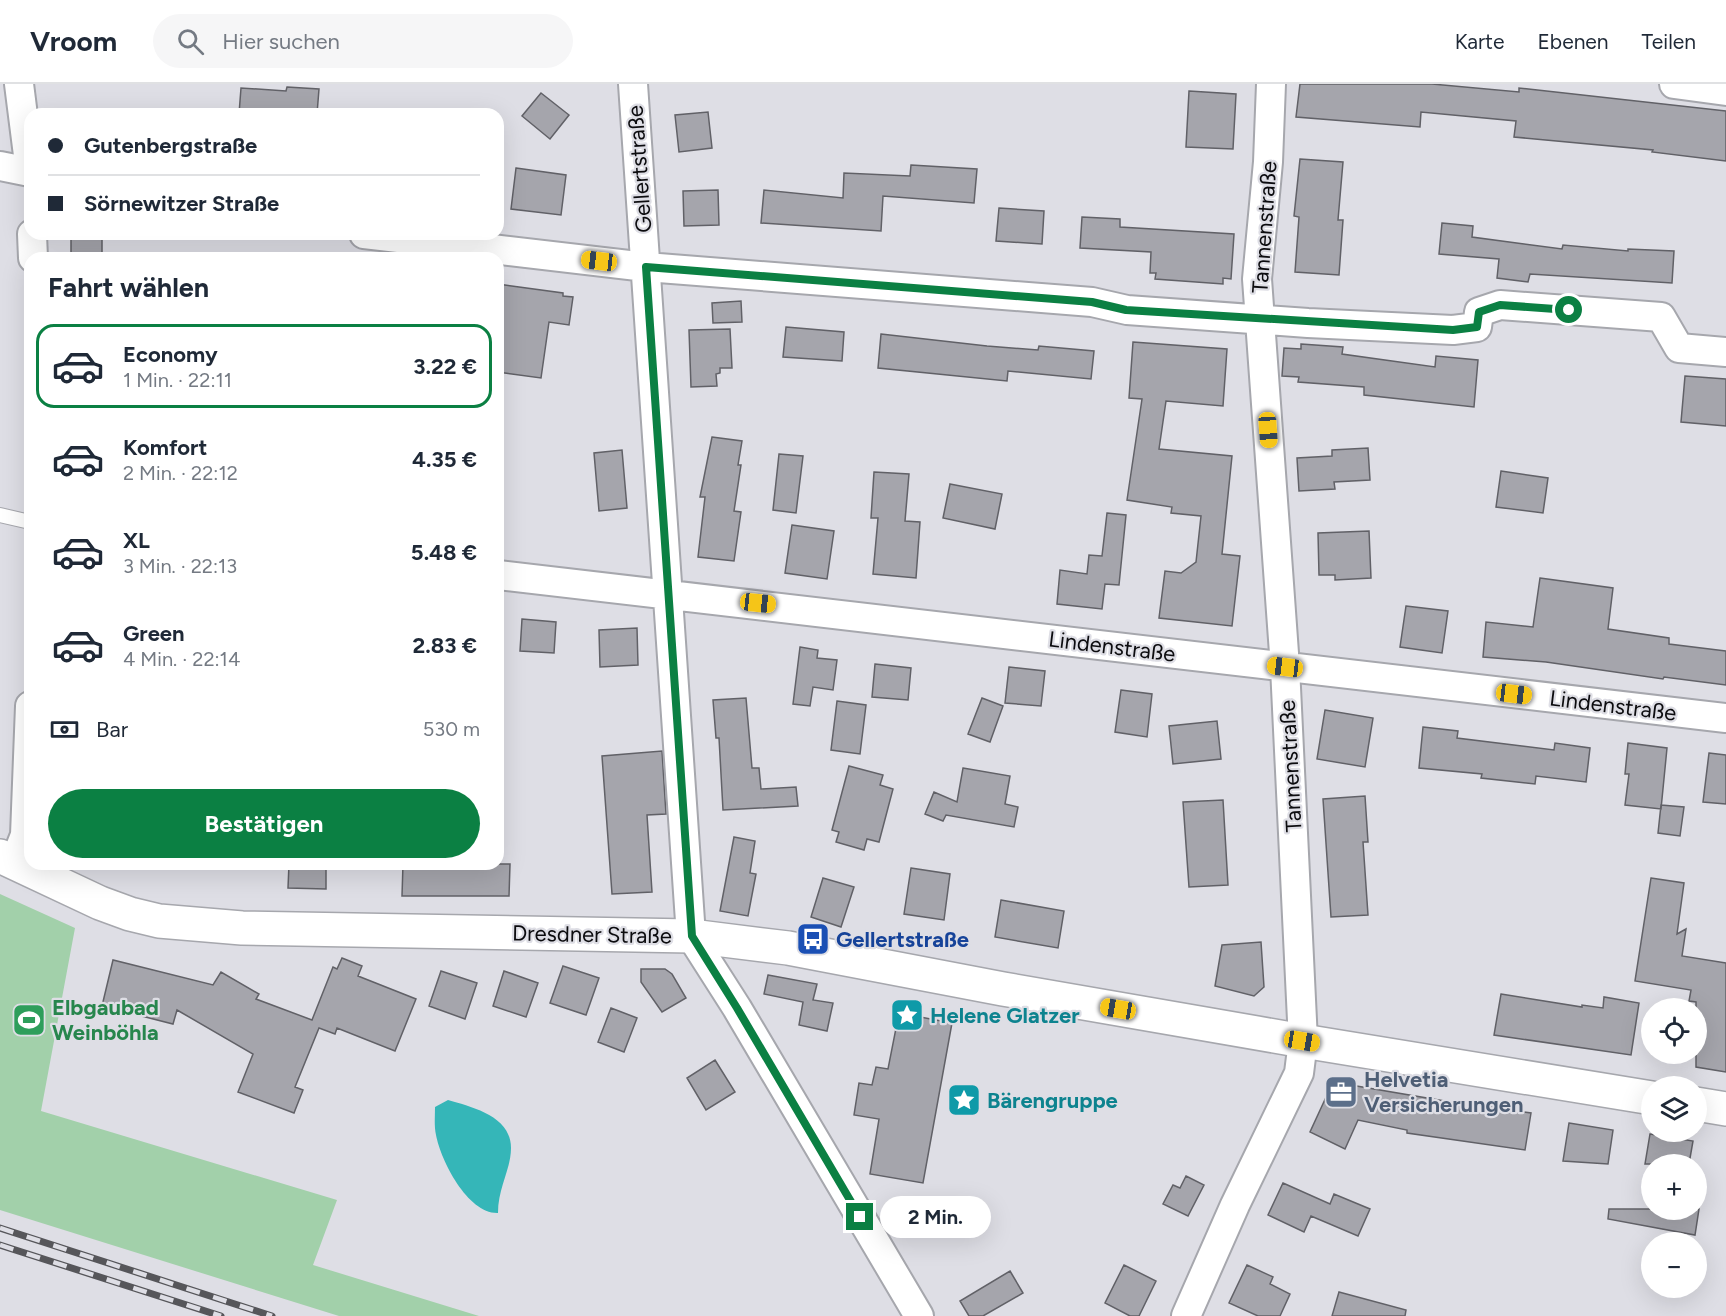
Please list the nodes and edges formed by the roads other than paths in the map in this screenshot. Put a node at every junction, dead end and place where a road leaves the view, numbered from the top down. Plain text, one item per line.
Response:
1 (19, 84) edge
2 (633, 84) edge
3 (1271, 84) edge
4 (1674, 84) edge
5 (1726, 91) edge
6 (24, 124) edge
7 (0, 166) edge
8 (24, 171) edge
9 (415, 240) edge
10 (646, 267) junction
11 (1259, 319) junction
12 (1726, 352) edge
13 (0, 515) edge
14 (24, 521) edge
15 (504, 576) edge
16 (669, 594) junction
17 (1285, 667) junction
18 (1726, 718) edge
19 (24, 836) edge
20 (7, 859) edge
21 (24, 867) edge
22 (30, 870) edge
23 (692, 936) junction
24 (1302, 1041) junction
25 (1641, 1096) edge
26 (1707, 1106) edge
27 (1726, 1109) edge
28 (919, 1316) edge
29 (1186, 1316) edge

1 - 6 street
2 - 10 street, Gellertstraße
3 - 11 street, Tannenstraße
4 - 5 street
7 - 8 street
9 - 10 street
10 - 11 street
10 - 16 street, Gellertstraße
11 - 12 street
11 - 17 street, Tannenstraße
13 - 14 lane
15 - 16 street, Lindenstraße
16 - 17 street, Lindenstraße
16 - 23 street, Gellertstraße
17 - 18 street, Lindenstraße
17 - 24 street, Tannenstraße
19 - 20 street
20 - 21 main road, Dresdner Straße
22 - 23 main road, Dresdner Straße
23 - 24 main road, Dresdner Straße
23 - 28 street
24 - 25 main road, Dresdner Straße
24 - 29 street, Tannenstraße
26 - 27 main road

